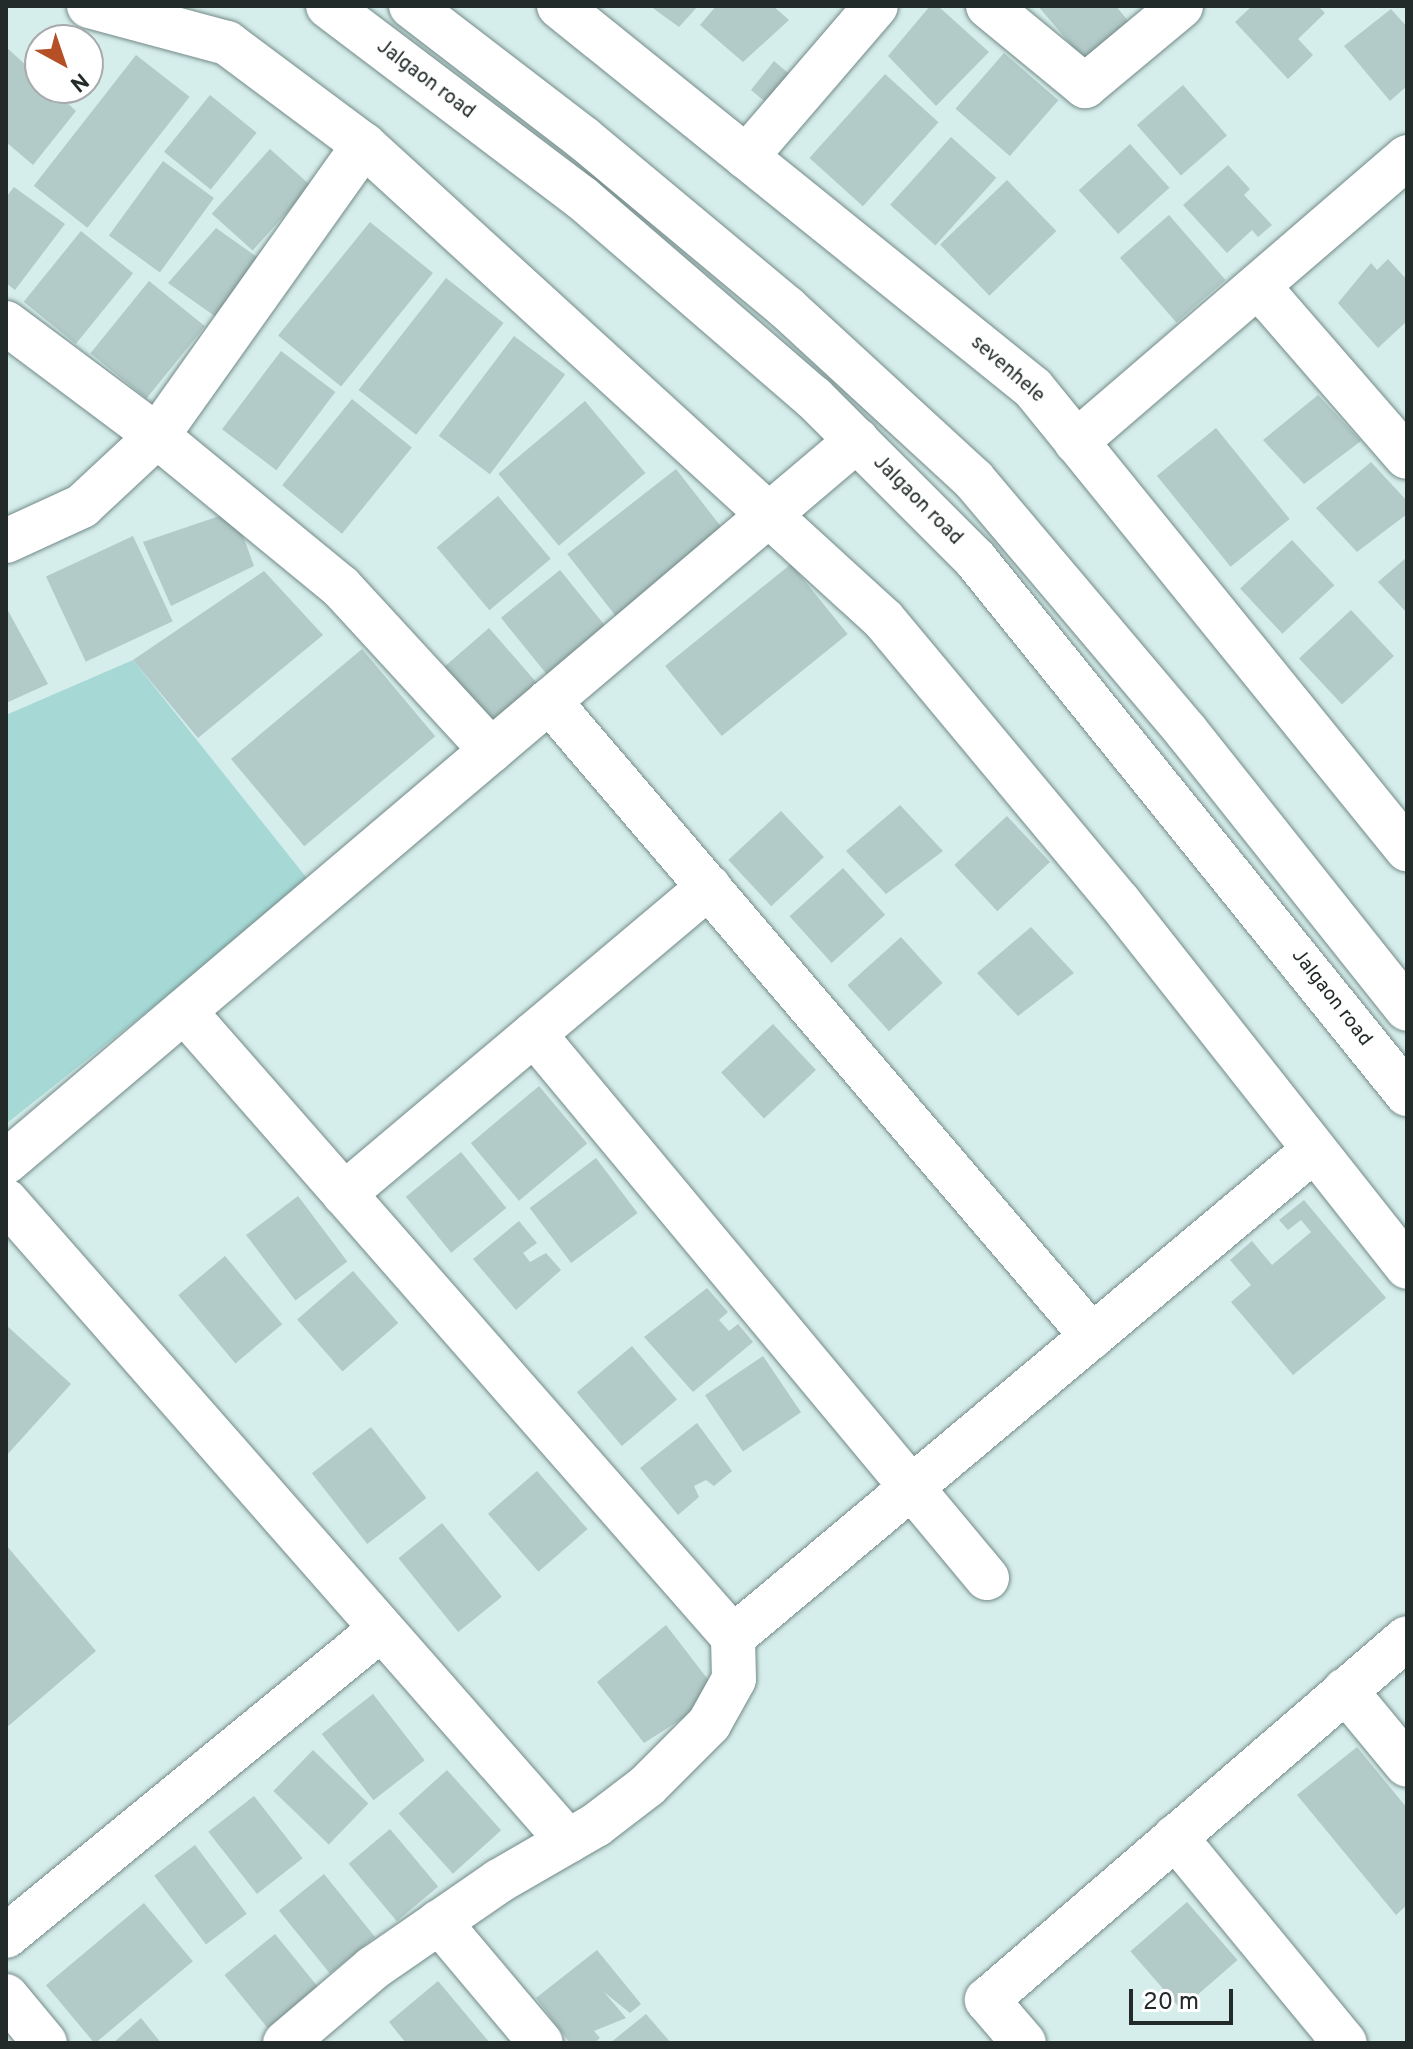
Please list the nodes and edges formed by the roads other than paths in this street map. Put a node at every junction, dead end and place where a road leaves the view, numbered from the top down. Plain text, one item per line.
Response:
1 (89, 6) edge
2 (328, 6) edge
3 (411, 6) edge
4 (559, 6) edge
5 (876, 6) edge
6 (988, 6) edge
7 (1181, 6) edge
8 (364, 145) junction
9 (746, 157) junction
10 (1407, 157) edge
11 (1259, 287) junction
12 (6, 323) edge
13 (157, 436) junction
14 (857, 440) junction
15 (1076, 442) junction
16 (1407, 457) edge
17 (768, 515) junction
18 (6, 541) edge
19 (549, 701) junction
20 (491, 750) junction
21 (1407, 849) edge
22 (709, 887) junction
23 (1407, 1009) edge
24 (184, 1011) junction
25 (534, 1034) junction
26 (1407, 1094) edge
27 (1314, 1150) junction
28 (6, 1162) edge
29 (344, 1194) junction
30 (6, 1201) edge
31 (1407, 1267) edge
32 (1092, 1336) junction
33 (910, 1488) junction
34 (987, 1578) dead end
35 (381, 1629) junction
36 (733, 1637) junction
37 (1407, 1638) edge
38 (1345, 1690) junction
39 (1407, 1765) edge
40 (1175, 1837) junction
41 (568, 1841) junction
42 (439, 1922) junction
43 (6, 1936) edge
44 (6, 1996) edge
45 (45, 2043) edge
46 (285, 2043) edge
47 (541, 2043) edge
48 (1024, 2043) edge
49 (1345, 2043) edge

1 - 8 main road
2 - 14 main road, Jalgaon road
3 - 23 main road
4 - 9 main road, sevenhele
5 - 9 main road
6 - 7 main road
8 - 13 main road
8 - 17 main road
9 - 15 main road, sevenhele
10 - 11 main road
11 - 15 main road
11 - 16 main road
12 - 13 main road
13 - 18 main road
13 - 20 main road
14 - 17 main road
14 - 26 main road, Jalgaon road
15 - 21 main road, sevenhele
17 - 19 main road
17 - 27 main road
19 - 20 main road
19 - 22 main road
20 - 24 main road
22 - 25 main road
22 - 32 main road
24 - 28 main road
24 - 29 main road
25 - 29 main road
25 - 33 main road
27 - 31 main road
27 - 32 main road
29 - 36 main road
30 - 35 main road
32 - 33 main road
33 - 34 main road
33 - 36 main road
35 - 41 main road
35 - 43 main road
36 - 41 main road
37 - 38 main road
38 - 39 main road
38 - 40 main road
40 - 48 main road
40 - 49 main road
41 - 42 main road
42 - 46 main road
42 - 47 main road
44 - 45 main road

